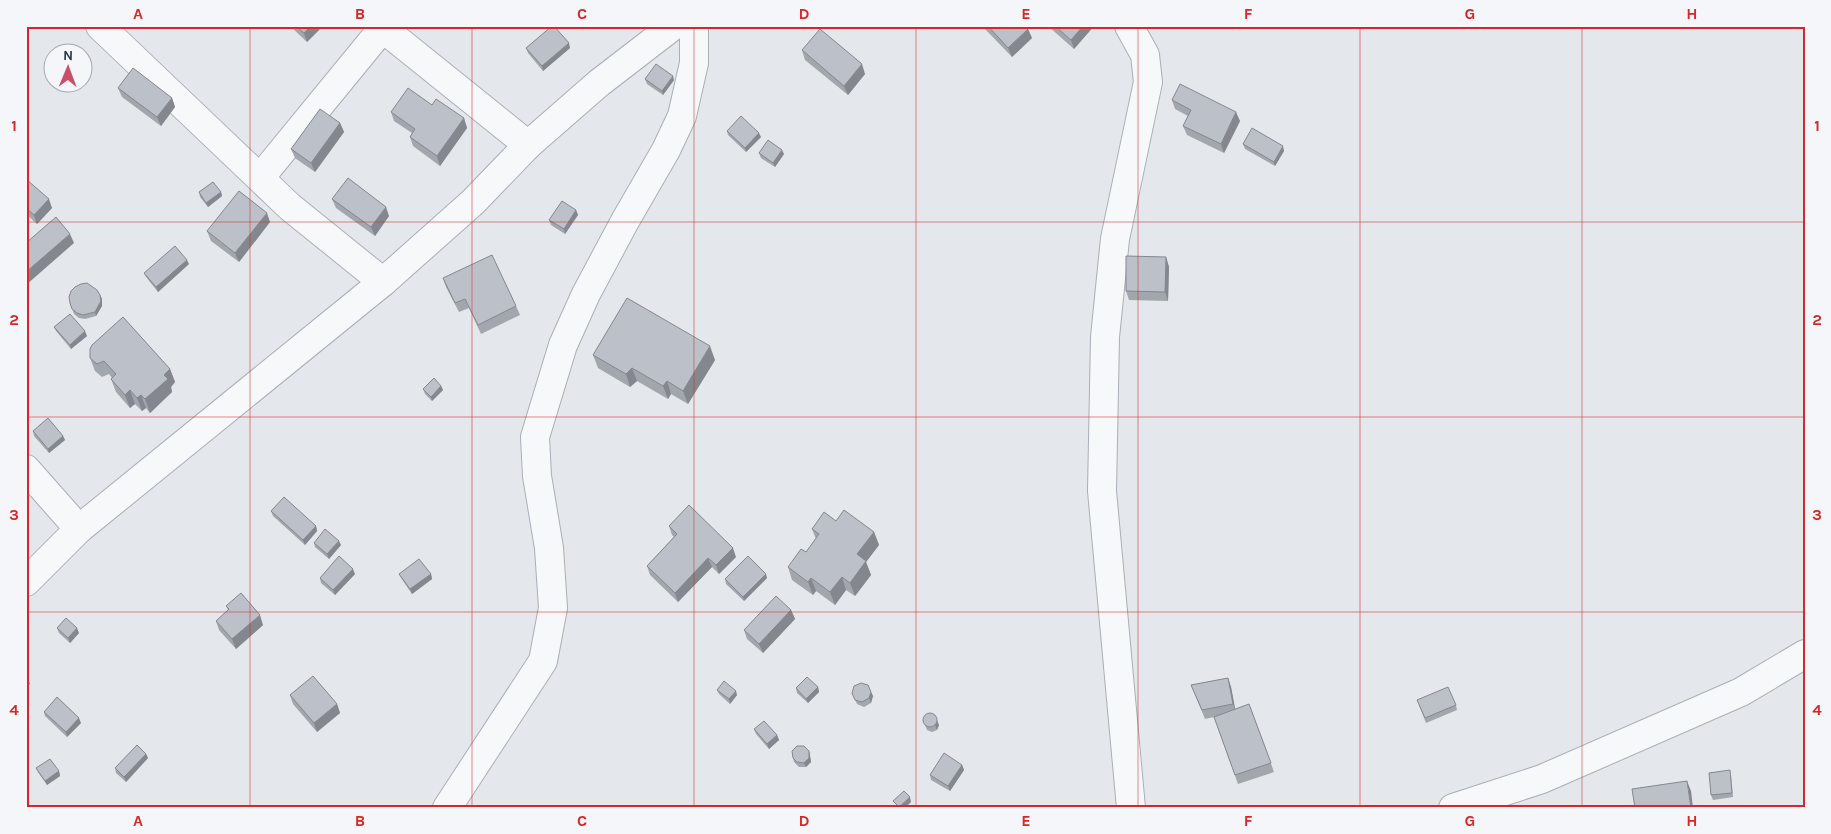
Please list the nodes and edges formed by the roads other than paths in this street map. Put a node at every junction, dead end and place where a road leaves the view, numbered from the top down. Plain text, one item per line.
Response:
1 (100, 26) edge
2 (672, 26) edge
3 (694, 26) edge
4 (1129, 26) edge
5 (381, 27) edge
6 (528, 145) junction
7 (260, 178) junction
8 (382, 282) junction
9 (26, 469) edge
10 (79, 529) junction
11 (26, 582) edge
12 (1805, 654) edge
13 (447, 808) edge
14 (1131, 808) edge
15 (1453, 808) edge

1 - 7 street
2 - 6 street
3 - 13 street
4 - 14 street
5 - 6 street
5 - 7 street
6 - 8 street
7 - 8 street
8 - 10 street
9 - 10 street
10 - 11 street
12 - 15 street

